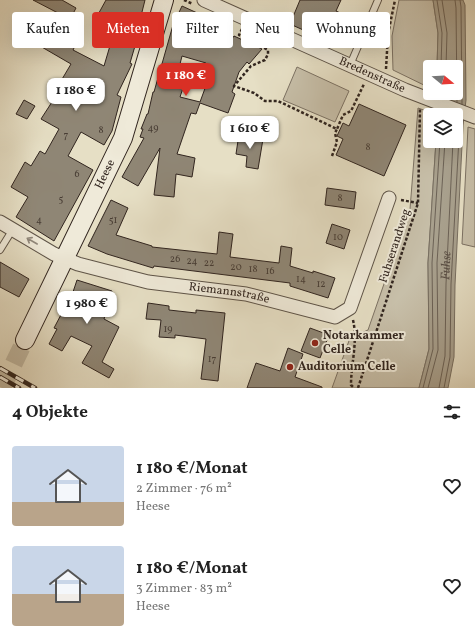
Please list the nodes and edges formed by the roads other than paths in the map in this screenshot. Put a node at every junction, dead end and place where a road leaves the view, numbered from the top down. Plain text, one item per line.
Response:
1 (164, 0) edge
2 (204, 0) edge
3 (378, 0) edge
4 (350, 65) junction
5 (475, 117) edge
6 (389, 198) road end
7 (0, 222) edge
8 (13, 229) junction
9 (0, 250) edge
10 (65, 258) junction
11 (25, 340) tunnel mouth

1 - 10 street, Heese
2 - 4 street, Bredenstraße
3 - 4 lane
4 - 5 street, Bredenstraße
6 - 10 street, Riemannstraße
7 - 8 street, Riemannstraße
8 - 9 lane
10 -> 8 street, Riemannstraße
10 - 11 street, Heese

